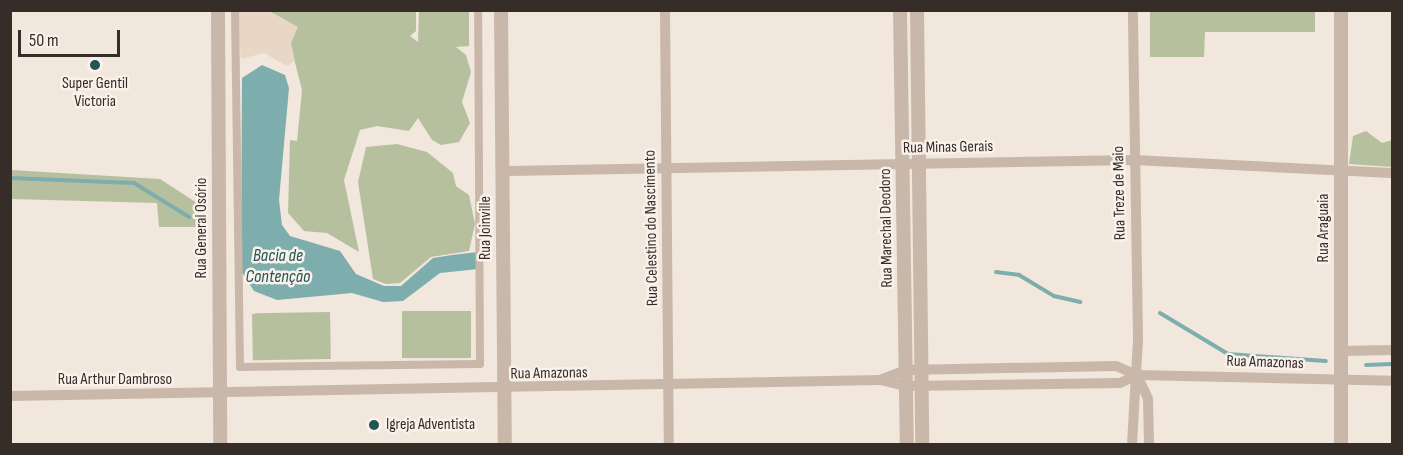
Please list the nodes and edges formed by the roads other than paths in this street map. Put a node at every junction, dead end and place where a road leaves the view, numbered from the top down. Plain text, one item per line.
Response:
1 (218, 10) edge
2 (235, 10) edge
3 (478, 10) edge
4 (501, 10) edge
5 (665, 10) edge
6 (900, 10) edge
7 (917, 10) edge
8 (1133, 10) edge
9 (1341, 10) edge
10 (918, 30) junction
11 (900, 31) junction
12 (918, 86) junction
13 (901, 87) junction
14 (1134, 160) junction
15 (902, 163) junction
16 (919, 164) junction
17 (1341, 166) junction
18 (666, 168) junction
19 (502, 171) junction
20 (1392, 173) edge
21 (904, 243) junction
22 (920, 243) junction
23 (905, 298) junction
24 (920, 298) junction
25 (1392, 350) edge
26 (1342, 351) junction
27 (1052, 368) junction
28 (997, 369) junction
29 (906, 370) junction
30 (921, 370) junction
31 (1137, 375) junction
32 (880, 380) junction
33 (1341, 380) junction
34 (1392, 381) edge
35 (1051, 384) junction
36 (997, 385) junction
37 (669, 386) junction
38 (906, 386) junction
39 (921, 386) junction
40 (504, 390) junction
41 (220, 395) junction
42 (10, 396) edge
43 (220, 444) edge
44 (505, 444) edge
45 (669, 444) edge
46 (907, 444) edge
47 (922, 444) edge
48 (1132, 444) edge
49 (1149, 444) edge
50 (1341, 444) edge

1 - 41 street, Rua General Osório
2 - 3 street
4 - 19 street, Rua Joinville
5 - 18 street, Rua Celestino do Nascimento
6 - 11 street, Rua Marechal Deodoro
7 - 10 street, Rua Marechal Deodoro
8 - 14 street, Rua Treze de Maio
9 - 17 street, Rua Araguaia
10 - 11 street
10 - 12 street, Rua Marechal Deodoro
11 - 13 street, Rua Marechal Deodoro
12 - 13 street
12 - 16 street, Rua Marechal Deodoro
13 - 15 street, Rua Marechal Deodoro
14 - 16 street, Rua Minas Gerais
14 - 17 street, Rua Minas Gerais
14 - 31 street, Rua Treze de Maio
15 - 16 street, Rua Minas Gerais
15 - 18 street, Rua Minas Gerais
15 - 21 street, Rua Marechal Deodoro
16 - 22 street, Rua Marechal Deodoro
17 - 20 street, Rua Minas Gerais
17 - 26 street, Rua Araguaia
18 - 19 street, Rua Minas Gerais
18 - 37 street, Rua Celestino do Nascimento
19 - 40 street, Rua Joinville
21 - 22 street
21 - 23 street, Rua Marechal Deodoro
22 - 24 street, Rua Marechal Deodoro
23 - 24 street
23 - 29 street, Rua Marechal Deodoro
24 - 30 street, Rua Marechal Deodoro
25 - 26 street
26 - 33 street, Rua Araguaia
27 - 28 street, Rua Amazonas
27 - 31 street, Rua Amazonas
27 - 35 street
28 - 30 street, Rua Amazonas
28 - 36 street
29 - 30 street, Rua Amazonas
29 - 32 street
29 - 38 street, Rua Marechal Deodoro
30 - 39 street, Rua Marechal Deodoro
31 - 33 street, Rua Amazonas
31 - 35 street, Rua Amazonas
31 - 48 street, Rua Treze de Maio
31 - 49 street, Rua Treze de Maio
32 - 37 street, Rua Amazonas
32 - 38 street, Rua Amazonas
33 - 34 street, Rua Amazonas
33 - 50 street, Rua Araguaia
35 - 36 street, Rua Amazonas
36 - 39 street, Rua Amazonas
37 - 40 street, Rua Amazonas
37 - 45 street, Rua Celestino do Nascimento
38 - 39 street, Rua Amazonas
38 - 46 street, Rua Marechal Deodoro
39 - 47 street, Rua Marechal Deodoro
40 - 41 street, Rua Amazonas
40 - 44 street, Rua Joinville
41 - 42 street, Rua Arthur Dambroso
41 - 43 street, Rua General Osório

